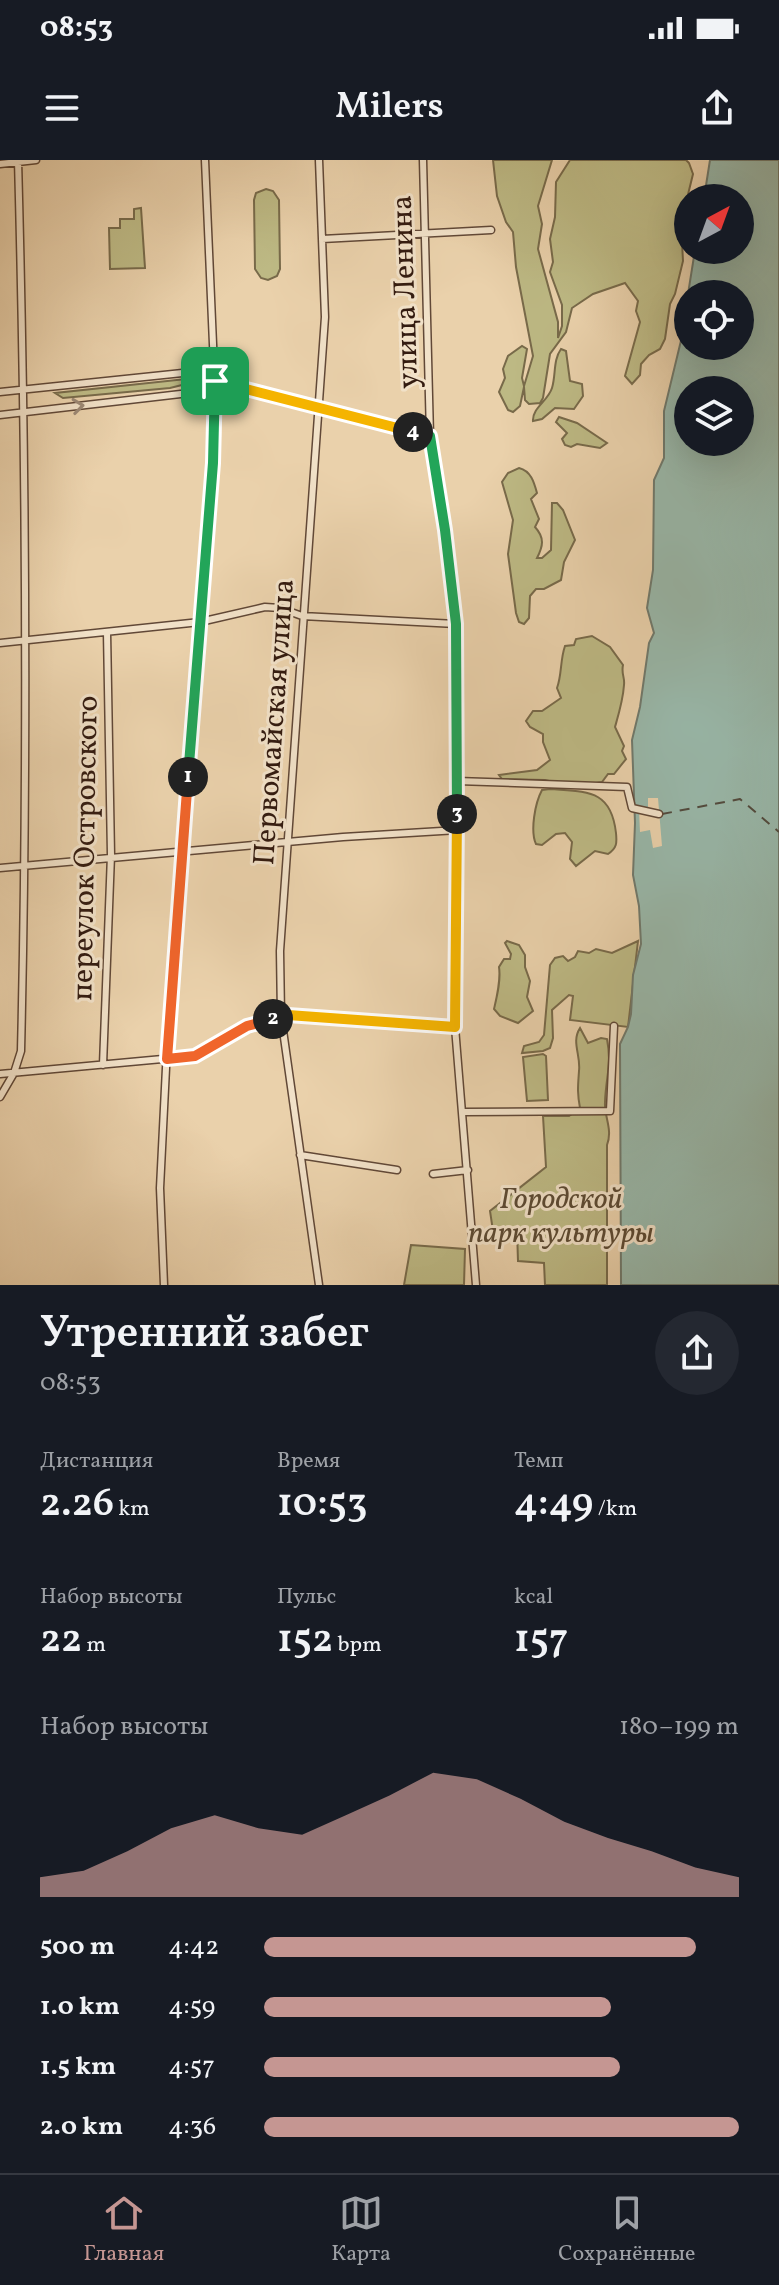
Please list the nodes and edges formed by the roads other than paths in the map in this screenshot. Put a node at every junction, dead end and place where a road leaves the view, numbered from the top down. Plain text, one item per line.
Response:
1 (36, 160) edge
2 (205, 160) edge
3 (319, 160) edge
4 (423, 160) edge
5 (18, 161) edge
6 (0, 164) edge
7 (491, 230) dead end
8 (423, 234) junction
9 (322, 239) junction
10 (215, 373) junction
11 (215, 381) junction
12 (24, 390) junction
13 (215, 390) junction
14 (0, 392) edge
15 (318, 409) junction
16 (25, 412) junction
17 (0, 415) edge
18 (430, 436) junction
19 (302, 616) junction
20 (200, 622) junction
21 (456, 624) junction
22 (107, 632) junction
23 (25, 640) junction
24 (0, 643) edge
25 (457, 781) junction
26 (659, 814) dead end
27 (458, 830) junction
28 (287, 842) junction
29 (182, 851) junction
30 (111, 857) junction
31 (25, 865) junction
32 (0, 868) edge
33 (281, 1016) junction
34 (614, 1026) dead end
35 (455, 1027) junction
36 (167, 1059) junction
37 (103, 1065) junction
38 (14, 1073) junction
39 (0, 1074) edge
40 (0, 1097) edge
41 (464, 1112) junction
42 (300, 1155) junction
43 (397, 1170) dead end
44 (468, 1170) junction
45 (433, 1174) dead end
46 (164, 1285) edge
47 (319, 1285) edge
48 (476, 1285) edge

1 - 5 street
2 - 10 street
3 - 9 street, Первомайская улица
4 - 8 street, улица Ленина
5 - 6 street
5 - 12 street
7 - 8 street
8 - 9 street
8 - 18 street, улица Ленина
9 - 15 street, Первомайская улица
10 - 11 street
10 - 12 street
11 - 13 street
11 - 15 street
12 - 14 street
12 - 16 street
16 -> 13 street
13 - 20 street
15 - 18 street
15 - 19 street, Первомайская улица
16 - 17 street
16 - 23 street
18 - 21 street, улица Ленина
19 - 20 street
19 - 21 street
19 - 28 street, Первомайская улица
20 - 22 street
20 - 29 street
21 - 25 street, улица Ленина
22 - 23 street
22 - 30 street, переулок Островского
23 - 24 street
23 - 31 street
25 - 26 street
25 - 27 street, улица Ленина
27 - 28 street
27 - 35 street, улица Ленина
28 - 29 street
28 - 33 street, Первомайская улица
29 - 30 street
29 - 36 street
30 - 31 street
30 - 37 street, переулок Островского
31 - 32 street
31 - 38 street
33 - 35 street
33 - 36 street
33 - 42 street, Первомайская улица
34 - 41 street
35 - 41 street, улица Ленина
36 - 37 street
36 - 46 street
37 - 38 street
38 - 39 street
38 - 40 street
41 - 44 street, улица Ленина
42 - 43 street
42 - 47 street, Первомайская улица
44 - 45 street
44 - 48 street, улица Ленина

